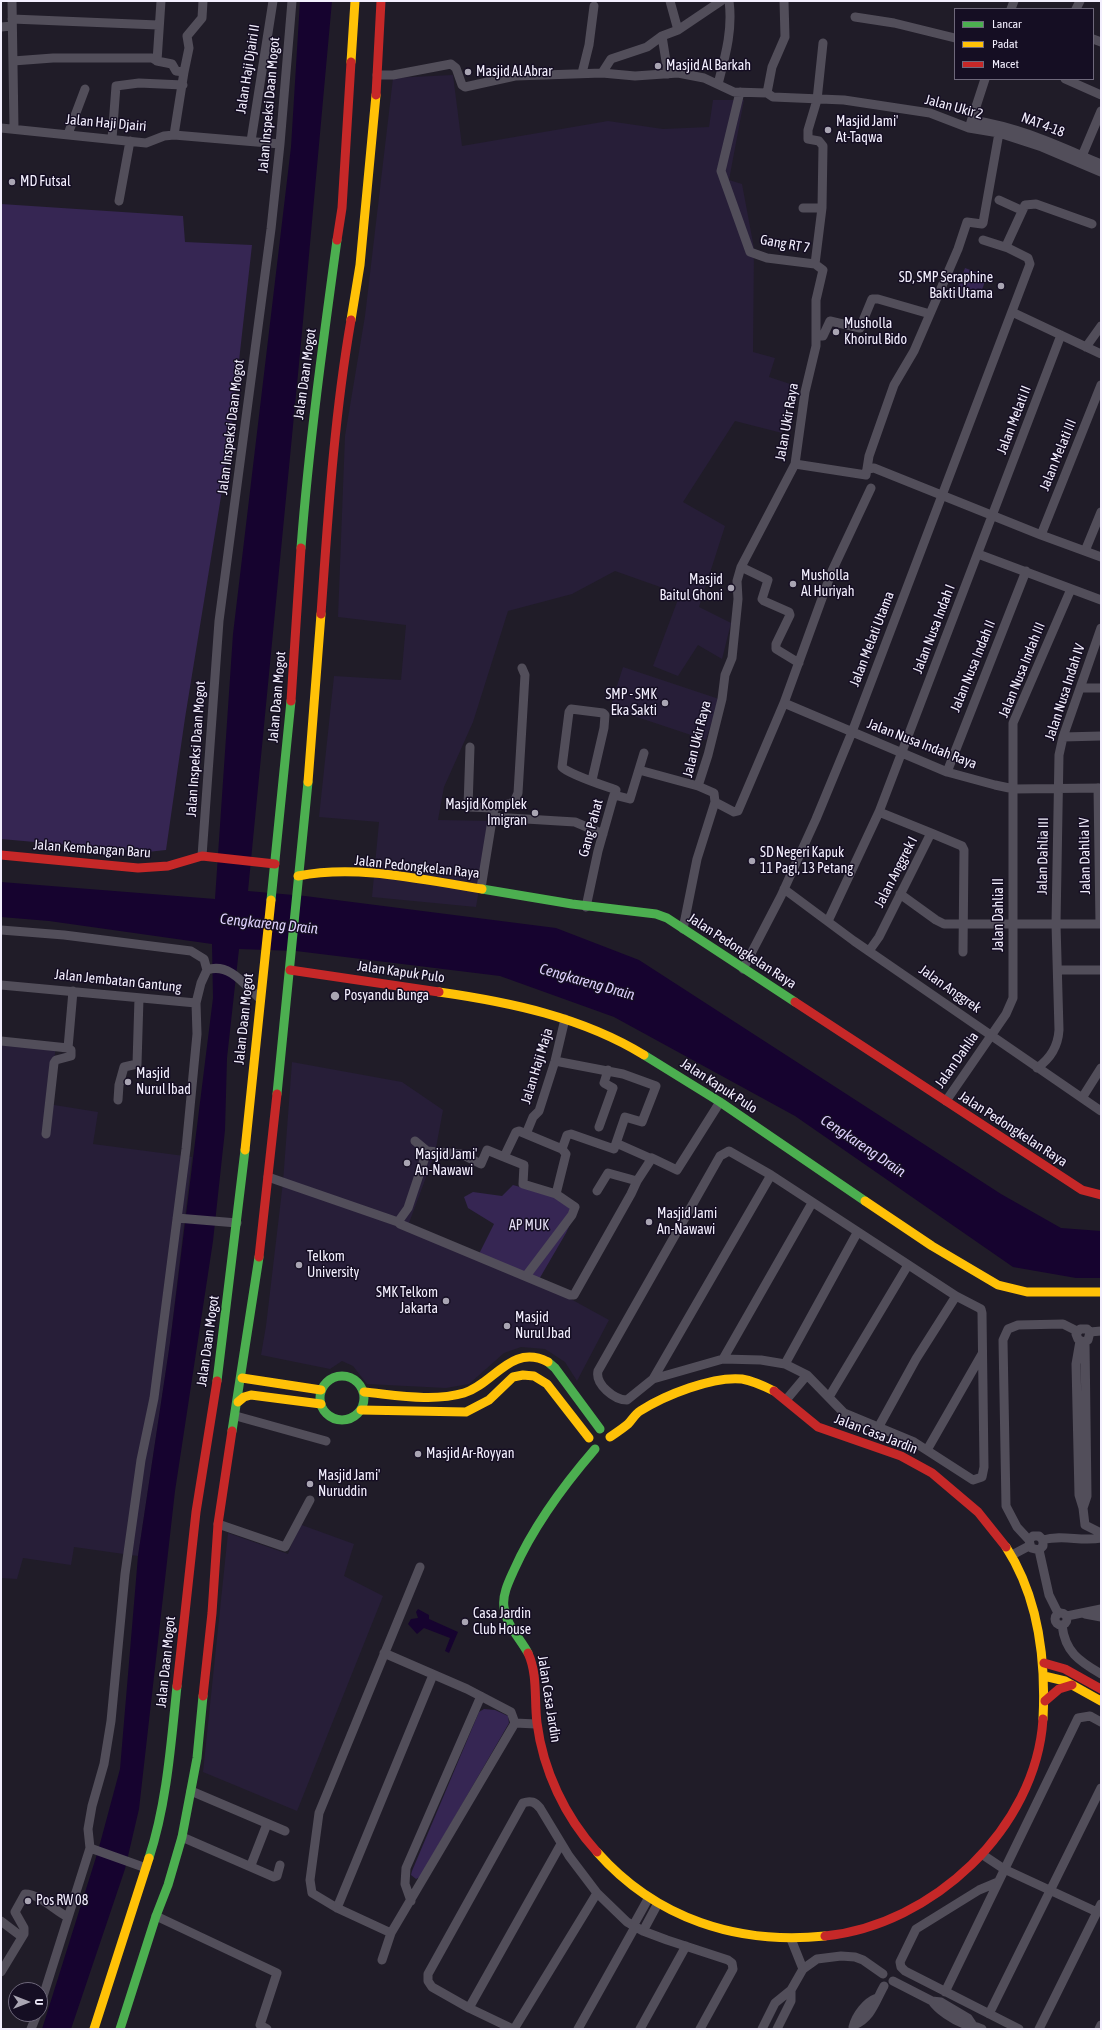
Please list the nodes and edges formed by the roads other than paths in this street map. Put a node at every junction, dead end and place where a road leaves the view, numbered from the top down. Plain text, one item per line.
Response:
1 (12, 1) edge
2 (161, 1) edge
3 (203, 1) edge
4 (273, 1) edge
5 (292, 1) edge
6 (356, 1) edge
7 (381, 1) edge
8 (670, 1) edge
9 (721, 1) edge
10 (729, 1) edge
11 (784, 1) edge
12 (594, 6) dead end
13 (855, 17) dead end
14 (12, 23) junction
15 (158, 25) junction
16 (1, 27) edge
17 (678, 30) junction
18 (662, 36) junction
19 (954, 38) edge
20 (823, 43) dead end
21 (12, 61) junction
22 (157, 61) junction
23 (184, 72) junction
24 (582, 73) junction
25 (602, 73) junction
26 (668, 74) junction
27 (377, 75) junction
28 (985, 80) edge
29 (1067, 80) edge
30 (718, 84) junction
31 (183, 85) junction
32 (85, 89) dead end
33 (740, 92) junction
34 (767, 94) junction
35 (1101, 95) edge
36 (816, 100) junction
37 (1101, 111) edge
38 (971, 124) junction
39 (1, 128) edge
40 (14, 128) junction
41 (999, 133) junction
42 (68, 134) junction
43 (174, 135) junction
44 (112, 139) junction
45 (130, 141) junction
46 (251, 141) junction
47 (280, 144) junction
48 (1082, 156) junction
49 (1101, 164) edge
50 (1101, 172) edge
51 (999, 200) dead end
52 (119, 201) dead end
53 (803, 208) dead end
54 (822, 208) junction
55 (1021, 210) junction
56 (1092, 224) dead end
57 (983, 240) dead end
58 (1008, 248) junction
59 (815, 264) junction
60 (1012, 312) junction
61 (930, 314) junction
62 (1101, 326) edge
63 (1061, 335) junction
64 (816, 336) junction
65 (1086, 347) junction
66 (1101, 354) edge
67 (1101, 385) edge
68 (795, 464) junction
69 (868, 469) junction
70 (870, 488) dead end
71 (942, 494) junction
72 (1101, 512) edge
73 (993, 516) junction
74 (1041, 535) junction
75 (1085, 551) junction
76 (978, 554) junction
77 (1101, 557) edge
78 (741, 567) junction
79 (1026, 572) junction
80 (1071, 589) junction
81 (1101, 600) edge
82 (1101, 628) edge
83 (799, 663) junction
84 (522, 668) dead end
85 (1080, 688) junction
86 (1101, 688) edge
87 (784, 703) junction
88 (852, 732) junction
89 (1101, 736) edge
90 (1063, 737) junction
91 (470, 747) dead end
92 (901, 753) junction
93 (644, 754) dead end
94 (639, 770) junction
95 (947, 772) junction
96 (592, 780) junction
97 (698, 786) junction
98 (1099, 788) edge
99 (1014, 789) junction
100 (1059, 789) junction
101 (614, 795) junction
102 (715, 802) junction
103 (493, 812) junction
104 (879, 812) junction
105 (931, 833) junction
106 (603, 834) junction
107 (1, 855) edge
108 (202, 856) junction
109 (275, 864) junction
110 (300, 864) junction
111 (317, 872) junction
112 (298, 877) junction
113 (481, 888) junction
114 (784, 889) junction
115 (900, 894) junction
116 (586, 907) junction
117 (828, 921) junction
118 (963, 924) junction
119 (1013, 924) junction
120 (1056, 924) junction
121 (1101, 924) edge
122 (683, 929) junction
123 (1, 930) edge
124 (869, 951) junction
125 (963, 952) dead end
126 (209, 969) junction
127 (743, 969) junction
128 (290, 970) junction
129 (1058, 970) junction
130 (1101, 970) edge
131 (1, 985) edge
132 (73, 991) junction
133 (138, 998) junction
134 (260, 998) junction
135 (196, 1003) junction
136 (565, 1019) junction
137 (991, 1035) junction
138 (1, 1041) edge
139 (68, 1048) junction
140 (555, 1061) junction
141 (1038, 1068) junction
142 (1101, 1068) edge
143 (608, 1070) junction
144 (1082, 1098) junction
145 (118, 1100) dead end
146 (946, 1101) junction
147 (720, 1102) junction
148 (1101, 1111) edge
149 (599, 1127) dead end
150 (46, 1134) dead end
151 (526, 1134) junction
152 (415, 1141) dead end
153 (616, 1143) junction
154 (562, 1149) junction
155 (427, 1151) junction
156 (504, 1157) junction
157 (652, 1159) junction
158 (770, 1175) junction
159 (268, 1177) junction
160 (637, 1181) junction
161 (597, 1191) dead end
162 (556, 1194) junction
163 (1101, 1195) edge
164 (812, 1202) junction
165 (180, 1218) junction
166 (398, 1222) junction
167 (237, 1224) junction
168 (858, 1233) junction
169 (908, 1265) junction
170 (526, 1276) junction
171 (1101, 1292) edge
172 (956, 1296) junction
173 (1101, 1331) edge
174 (1101, 1337) edge
175 (1086, 1338) junction
176 (983, 1353) junction
177 (723, 1359) junction
178 (785, 1364) junction
179 (807, 1375) junction
180 (224, 1376) junction
181 (242, 1378) junction
182 (653, 1379) junction
183 (321, 1390) junction
184 (364, 1392) junction
185 (829, 1397) junction
186 (786, 1400) junction
187 (238, 1402) junction
188 (321, 1404) junction
189 (361, 1410) junction
190 (236, 1416) junction
191 (878, 1428) junction
192 (605, 1432) junction
193 (589, 1438) junction
194 (326, 1441) dead end
195 (595, 1449) junction
196 (926, 1450) junction
197 (310, 1500) dead end
198 (210, 1517) junction
199 (1085, 1525) junction
200 (206, 1531) junction
201 (1101, 1533) edge
202 (1071, 1537) junction
203 (1101, 1538) edge
204 (1042, 1540) junction
205 (1029, 1543) junction
206 (1039, 1550) junction
207 (1012, 1555) junction
208 (420, 1567) dead end
209 (1101, 1609) edge
210 (1085, 1614) junction
211 (1062, 1615) junction
212 (1101, 1617) edge
213 (384, 1653) junction
214 (1044, 1664) junction
215 (1101, 1674) edge
216 (433, 1675) junction
217 (1044, 1676) junction
218 (1072, 1685) junction
219 (1101, 1689) edge
220 (481, 1696) junction
221 (1045, 1700) junction
222 (1101, 1701) edge
223 (1101, 1722) edge
224 (515, 1723) junction
225 (536, 1724) junction
226 (1101, 1788) edge
227 (191, 1791) junction
228 (267, 1824) junction
229 (285, 1831) dead end
230 (182, 1837) junction
231 (561, 1844) junction
232 (93, 1848) junction
233 (983, 1856) junction
234 (251, 1865) junction
235 (280, 1865) dead end
236 (142, 1867) junction
237 (1004, 1869) junction
238 (998, 1882) junction
239 (1051, 1890) junction
240 (597, 1893) junction
241 (648, 1899) junction
242 (410, 1901) junction
243 (657, 1905) junction
244 (336, 1908) junction
245 (1099, 1908) edge
246 (156, 1916) junction
247 (68, 1917) junction
248 (1, 1921) edge
249 (637, 1928) junction
250 (391, 1934) junction
251 (22, 1937) junction
252 (791, 1939) junction
253 (686, 1946) junction
254 (382, 1960) dead end
255 (803, 1969) junction
256 (1, 1972) edge
257 (883, 1974) junction
258 (893, 1981) junction
259 (48, 1982) edge
260 (884, 1986) junction
261 (791, 1990) junction
262 (944, 1992) junction
263 (469, 2008) junction
264 (989, 2014) junction
265 (1101, 2025) edge
266 (853, 2027) edge
267 (94, 2029) edge
268 (120, 2029) edge
269 (267, 2029) edge
270 (514, 2029) edge
271 (578, 2029) edge
272 (640, 2029) edge
273 (700, 2029) edge
274 (762, 2029) edge
275 (777, 2029) edge
276 (982, 2029) edge
277 (1019, 2029) edge
278 (1039, 2029) edge
279 (1099, 2029) edge

1 - 14 street
2 - 15 street
3 - 23 street
4 - 46 street, Jalan Haji Djairi II
5 - 47 street, Jalan Inspeksi Daan Mogot
6 - 109 main road, Jalan Daan Mogot
7 - 27 main road, Jalan Daan Mogot
8 - 17 street
9 - 17 street
10 - 30 street
11 - 34 street
12 - 24 street
13 - 19 street
14 - 15 street
14 - 16 street
14 - 21 street
15 - 22 street
17 - 18 street
18 - 25 street
18 - 26 street
20 - 36 street
21 - 22 street
21 - 40 street
22 - 23 street
23 - 31 street
24 - 25 street
24 - 27 street
25 - 26 street
26 - 30 street
27 - 110 main road, Jalan Daan Mogot
28 - 38 street
29 - 35 street
30 - 33 street
31 - 43 street
31 - 44 street
32 - 42 street
33 - 34 street
33 - 59 street, Gang RT 7
34 - 36 street
36 - 38 street, Jalan Ukir 2
36 - 54 street, Jalan Ukir Raya
37 - 48 street
38 - 41 street, Jalan Ukir 2
38 - 48 street, NAT 4-18
39 - 40 street, Jalan Haji Djairi
40 - 42 street, Jalan Haji Djairi
41 - 50 street, Jalan Ukir 2
41 - 61 street
42 - 44 street, Jalan Haji Djairi
43 - 45 street, Jalan Haji Djairi
43 - 46 street, Jalan Haji Djairi
44 - 45 street, Jalan Haji Djairi
45 - 52 street
46 - 47 street, Jalan Haji Djairi
47 - 108 street, Jalan Inspeksi Daan Mogot
48 - 49 street, NAT 4-18
51 - 55 street
53 - 54 street
54 - 59 street, Jalan Ukir Raya
55 - 56 street
55 - 58 street
57 - 58 street, Jalan Melati Utama
58 - 60 street, Jalan Melati Utama
59 - 64 street, Jalan Ukir Raya
60 - 63 street
60 - 71 street, Jalan Melati Utama
61 - 64 street
61 - 69 street
62 - 65 street
63 - 65 street
63 - 73 street, Jalan Melati II
64 - 68 street, Jalan Ukir Raya
65 - 66 street
67 - 74 street, Jalan Melati III
68 - 69 street
68 - 78 street, Jalan Ukir Raya
69 - 71 street
70 - 83 street
71 - 73 street
71 - 88 street, Jalan Melati Utama
72 - 75 street
73 - 74 street
73 - 76 street, Jalan Nusa Indah I
74 - 75 street
75 - 77 street
76 - 79 street
76 - 92 street, Jalan Nusa Indah I
78 - 83 street
78 - 97 street, Jalan Ukir Raya
79 - 80 street
79 - 95 street, Jalan Nusa Indah II
80 - 81 street
80 - 99 street, Jalan Nusa Indah III
82 - 85 street, Jalan Nusa Indah IV
83 - 87 street
84 - 103 street
85 - 86 street
85 - 90 street, Jalan Nusa Indah IV
87 - 88 street, Jalan Nusa Indah Raya
87 - 102 street
88 - 92 street, Jalan Nusa Indah Raya
88 - 114 street, Jalan Melati Utama
89 - 90 street
90 - 100 street, Jalan Nusa Indah IV
91 - 103 street
92 - 95 street, Jalan Nusa Indah Raya
92 - 104 street
93 - 94 street, Gang Pahat
94 - 97 street
94 - 101 street, Gang Pahat
95 - 99 street, Jalan Nusa Indah Raya
96 - 96 street
96 - 101 street
97 - 102 street, Jalan Ukir Raya
98 - 100 street, Jalan Nusa Indah Raya
98 - 121 street, Jalan Dahlia IV
99 - 100 street, Jalan Nusa Indah Raya
99 - 119 street, Jalan Dahlia II
100 - 120 street, Jalan Dahlia III
101 - 106 street, Gang Pahat
102 - 122 street
103 - 106 street
103 - 113 street
104 - 105 street, Jalan Anggrek I
104 - 117 street
105 - 115 street, Jalan Anggrek I
105 - 118 street
106 - 116 street, Gang Pahat
107 - 108 main road, Jalan Kembangan Baru
108 - 109 main road, Jalan Kembangan Baru
109 - 134 main road, Jalan Daan Mogot
110 - 111 main road, Jalan Pedongkelan Raya
110 - 112 main road, Jalan Daan Mogot
111 - 112 main road, Jalan Pedongkelan Raya
111 - 113 main road, Jalan Pedongkelan Raya
112 - 128 main road, Jalan Daan Mogot
113 - 116 main road, Jalan Pedongkelan Raya
114 - 117 street, Jalan Anggrek
114 - 127 street, Jalan Melati Utama
115 - 118 street
115 - 124 street, Jalan Anggrek I
116 - 122 main road, Jalan Pedongkelan Raya
117 - 124 street, Jalan Anggrek
118 - 119 street
118 - 125 street
119 - 120 street
119 - 137 street, Jalan Dahlia II
120 - 121 street
120 - 129 street
122 - 127 main road, Jalan Pedongkelan Raya
123 - 126 street
124 - 137 street, Jalan Anggrek
126 - 134 street
126 - 135 street, Jalan Jembatan Gantung
127 - 146 main road, Jalan Pedongkelan Raya
128 - 136 main road, Jalan Kapuk Pulo
128 - 159 main road, Jalan Daan Mogot
129 - 130 street
129 - 141 street
131 - 132 street, Jalan Jembatan Gantung
132 - 133 street, Jalan Jembatan Gantung
132 - 139 street
133 - 135 street, Jalan Jembatan Gantung
133 - 145 street
134 - 167 main road, Jalan Daan Mogot
135 - 165 street
136 - 140 street, Jalan Haji Maja
136 - 147 main road, Jalan Kapuk Pulo
137 - 141 street, Jalan Anggrek
137 - 146 street, Jalan Dahlia
138 - 139 street
139 - 150 street
140 - 143 street
140 - 151 street, Jalan Haji Maja
141 - 144 street, Jalan Anggrek
142 - 144 street
143 - 149 street
143 - 153 street
144 - 148 street, Jalan Anggrek
146 - 163 main road, Jalan Pedongkelan Raya
147 - 157 street
147 - 171 main road, Jalan Kapuk Pulo
151 - 154 street
151 - 156 street
152 - 155 street
153 - 154 street
153 - 157 street
154 - 162 street
155 - 156 street
155 - 166 street
156 - 162 street
157 - 160 street
158 - 164 street
158 - 182 street
158 - 182 street
159 - 166 street
159 - 181 main road, Jalan Daan Mogot
160 - 161 street
160 - 170 street
162 - 170 street
164 - 168 street
164 - 177 street
165 - 167 street
165 - 232 street
166 - 170 street
167 - 180 main road, Jalan Daan Mogot
168 - 169 street
168 - 178 street
169 - 172 street
169 - 185 street
172 - 176 street
172 - 191 street
173 - 175 street
174 - 175 street
175 - 199 street
175 - 205 street
176 - 196 street
176 - 196 street
177 - 178 street
177 - 182 street
178 - 179 street
179 - 185 street
179 - 186 street
180 - 181 main road
180 - 198 main road, Jalan Daan Mogot
181 - 183 main road
181 - 187 main road, Jalan Daan Mogot
183 - 184 main road
183 - 188 main road
184 - 189 main road
184 - 192 main road
185 - 191 street
186 - 192 main road, Jalan Casa Jardin
186 - 207 main road, Jalan Casa Jardin
187 - 188 main road
187 - 190 main road, Jalan Daan Mogot
188 - 189 main road
189 - 193 main road
190 - 194 street
190 - 198 main road, Jalan Daan Mogot
191 - 196 street
192 - 193 main road
192 - 195 main road
193 - 195 main road
195 - 225 main road, Jalan Casa Jardin
197 - 198 street
198 - 200 main road, Jalan Daan Mogot
198 - 200 main road, Jalan Daan Mogot
199 - 201 street
199 - 202 street
200 - 227 main road, Jalan Daan Mogot
200 - 236 main road, Jalan Daan Mogot
202 - 203 street
202 - 204 street
204 - 205 street
204 - 206 street
205 - 206 street
205 - 207 street
206 - 211 street
207 - 214 main road, Jalan Casa Jardin
208 - 213 street
209 - 210 street
210 - 211 street
210 - 212 street
211 - 215 street
213 - 216 street
213 - 244 street
214 - 217 main road, Jalan Casa Jardin
214 - 219 main road
216 - 220 street
216 - 244 street
217 - 218 main road
217 - 221 main road, Jalan Casa Jardin
218 - 221 main road
218 - 222 main road
220 - 224 street
220 - 242 street
221 - 233 main road, Jalan Casa Jardin
223 - 237 street
224 - 225 street
224 - 242 street
225 - 241 main road, Jalan Casa Jardin
226 - 239 street
227 - 228 street
227 - 230 main road, Jalan Daan Mogot
228 - 229 street
228 - 234 street
230 - 234 street
230 - 246 main road, Jalan Daan Mogot
231 - 240 street
231 - 263 street
231 - 263 street
232 - 236 street
232 - 247 street
233 - 237 street
233 - 252 main road, Jalan Casa Jardin
234 - 235 street
236 - 267 main road, Jalan Daan Mogot
237 - 238 street
237 - 239 street
238 - 262 street
238 - 262 street
239 - 245 street
239 - 264 street
240 - 249 street
240 - 270 street
241 - 243 main road, Jalan Casa Jardin
241 - 249 street
242 - 250 street
243 - 249 street
243 - 252 main road, Jalan Casa Jardin
244 - 250 street
245 - 278 street
246 - 268 main road, Jalan Daan Mogot
246 - 269 street
247 - 251 street
247 - 259 street
248 - 251 street
249 - 253 street
249 - 271 street
250 - 254 street
251 - 256 street
252 - 255 street
253 - 272 street
253 - 273 street
255 - 257 street
255 - 261 street
257 - 258 street
257 - 260 street
258 - 260 street
258 - 276 street
260 - 266 street
261 - 274 street
261 - 275 street
262 - 264 street
263 - 270 street
264 - 277 street
265 - 279 street

